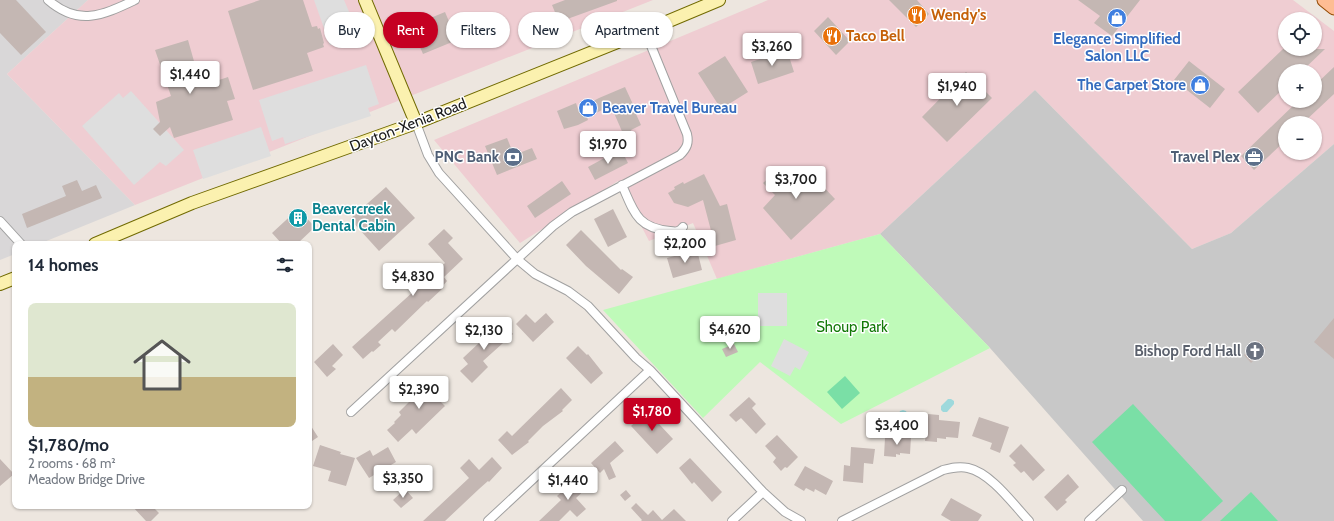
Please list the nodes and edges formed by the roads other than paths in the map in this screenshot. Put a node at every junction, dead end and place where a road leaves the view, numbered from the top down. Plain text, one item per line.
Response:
1 (48, 0) edge
2 (136, 0) edge
3 (365, 0) edge
4 (719, 0) edge
5 (1324, 0) edge
6 (1334, 8) edge
7 (673, 19) edge
8 (602, 48) edge
9 (651, 48) edge
10 (416, 123) junction
11 (622, 185) junction
12 (0, 221) edge
13 (683, 227) dead end
14 (18, 241) edge
15 (102, 241) edge
16 (517, 258) junction
17 (12, 279) edge
18 (0, 284) edge
19 (650, 370) junction
20 (351, 412) dead end
21 (1122, 490) dead end
22 (763, 492) junction
23 (488, 521) edge
24 (732, 521) edge
25 (801, 521) edge
26 (842, 521) edge
27 (1029, 521) edge
28 (1089, 521) edge

1 - 2 street
3 - 10 main road
4 - 7 main road, Dayton-Xenia Road
5 - 6 main road
8 - 10 main road, Dayton-Xenia Road
9 - 11 street
10 - 15 main road, Dayton-Xenia Road
10 - 16 street
11 - 13 street
11 - 16 street
12 - 14 street
16 - 19 street
16 - 20 street
17 - 18 main road
19 - 22 street
19 - 23 street
21 - 28 street
22 - 24 street
22 - 25 street
26 - 27 street

